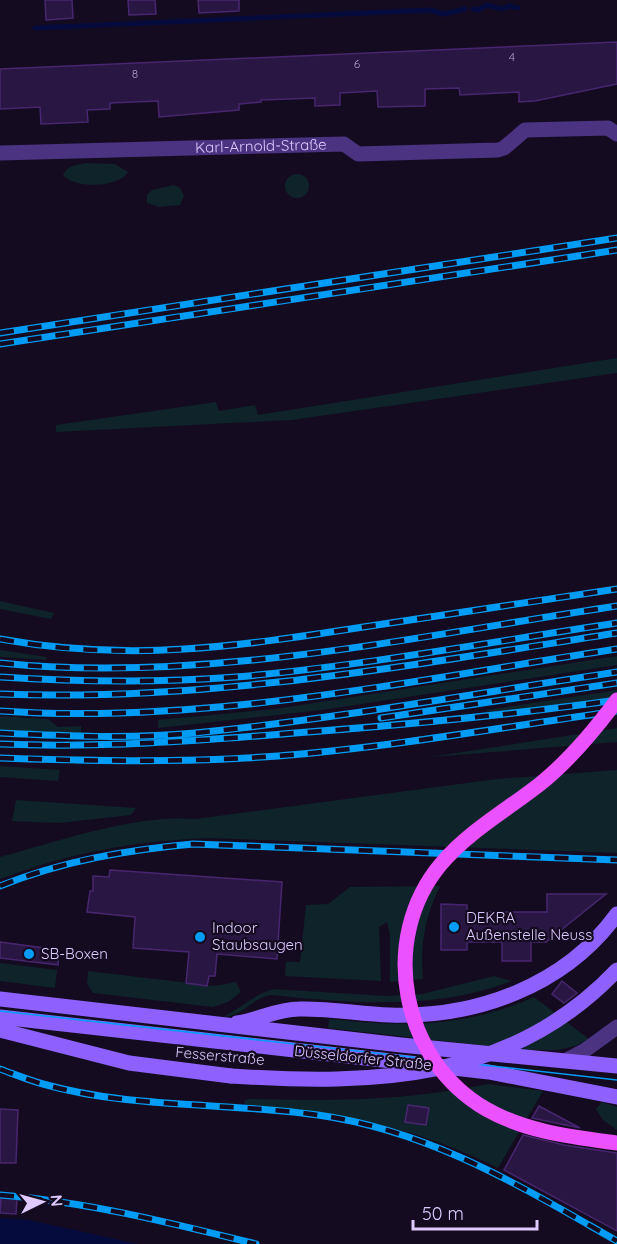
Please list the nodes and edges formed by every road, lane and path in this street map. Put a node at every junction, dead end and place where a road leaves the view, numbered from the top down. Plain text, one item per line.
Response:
1 (617, 134) edge
2 (0, 153) edge
3 (617, 700) edge
4 (617, 914) edge
5 (617, 970) edge
6 (0, 999) edge
7 (0, 1017) edge
8 (195, 1022) junction
9 (617, 1027) edge
10 (0, 1030) edge
11 (567, 1060) junction
12 (617, 1066) edge
13 (617, 1097) edge
14 (617, 1143) edge

1 - 2 street, Karl-Arnold-Straße
3 - 14 main road, bridge
4 - 8 main road
5 - 10 main road, Fesserstraße, bridge
6 - 8 main road, Düsseldorfer Straße
7 - 13 main road, Düsseldorfer Straße
8 - 11 main road, Düsseldorfer Straße
9 - 11 street
11 - 12 main road, Düsseldorfer Straße

